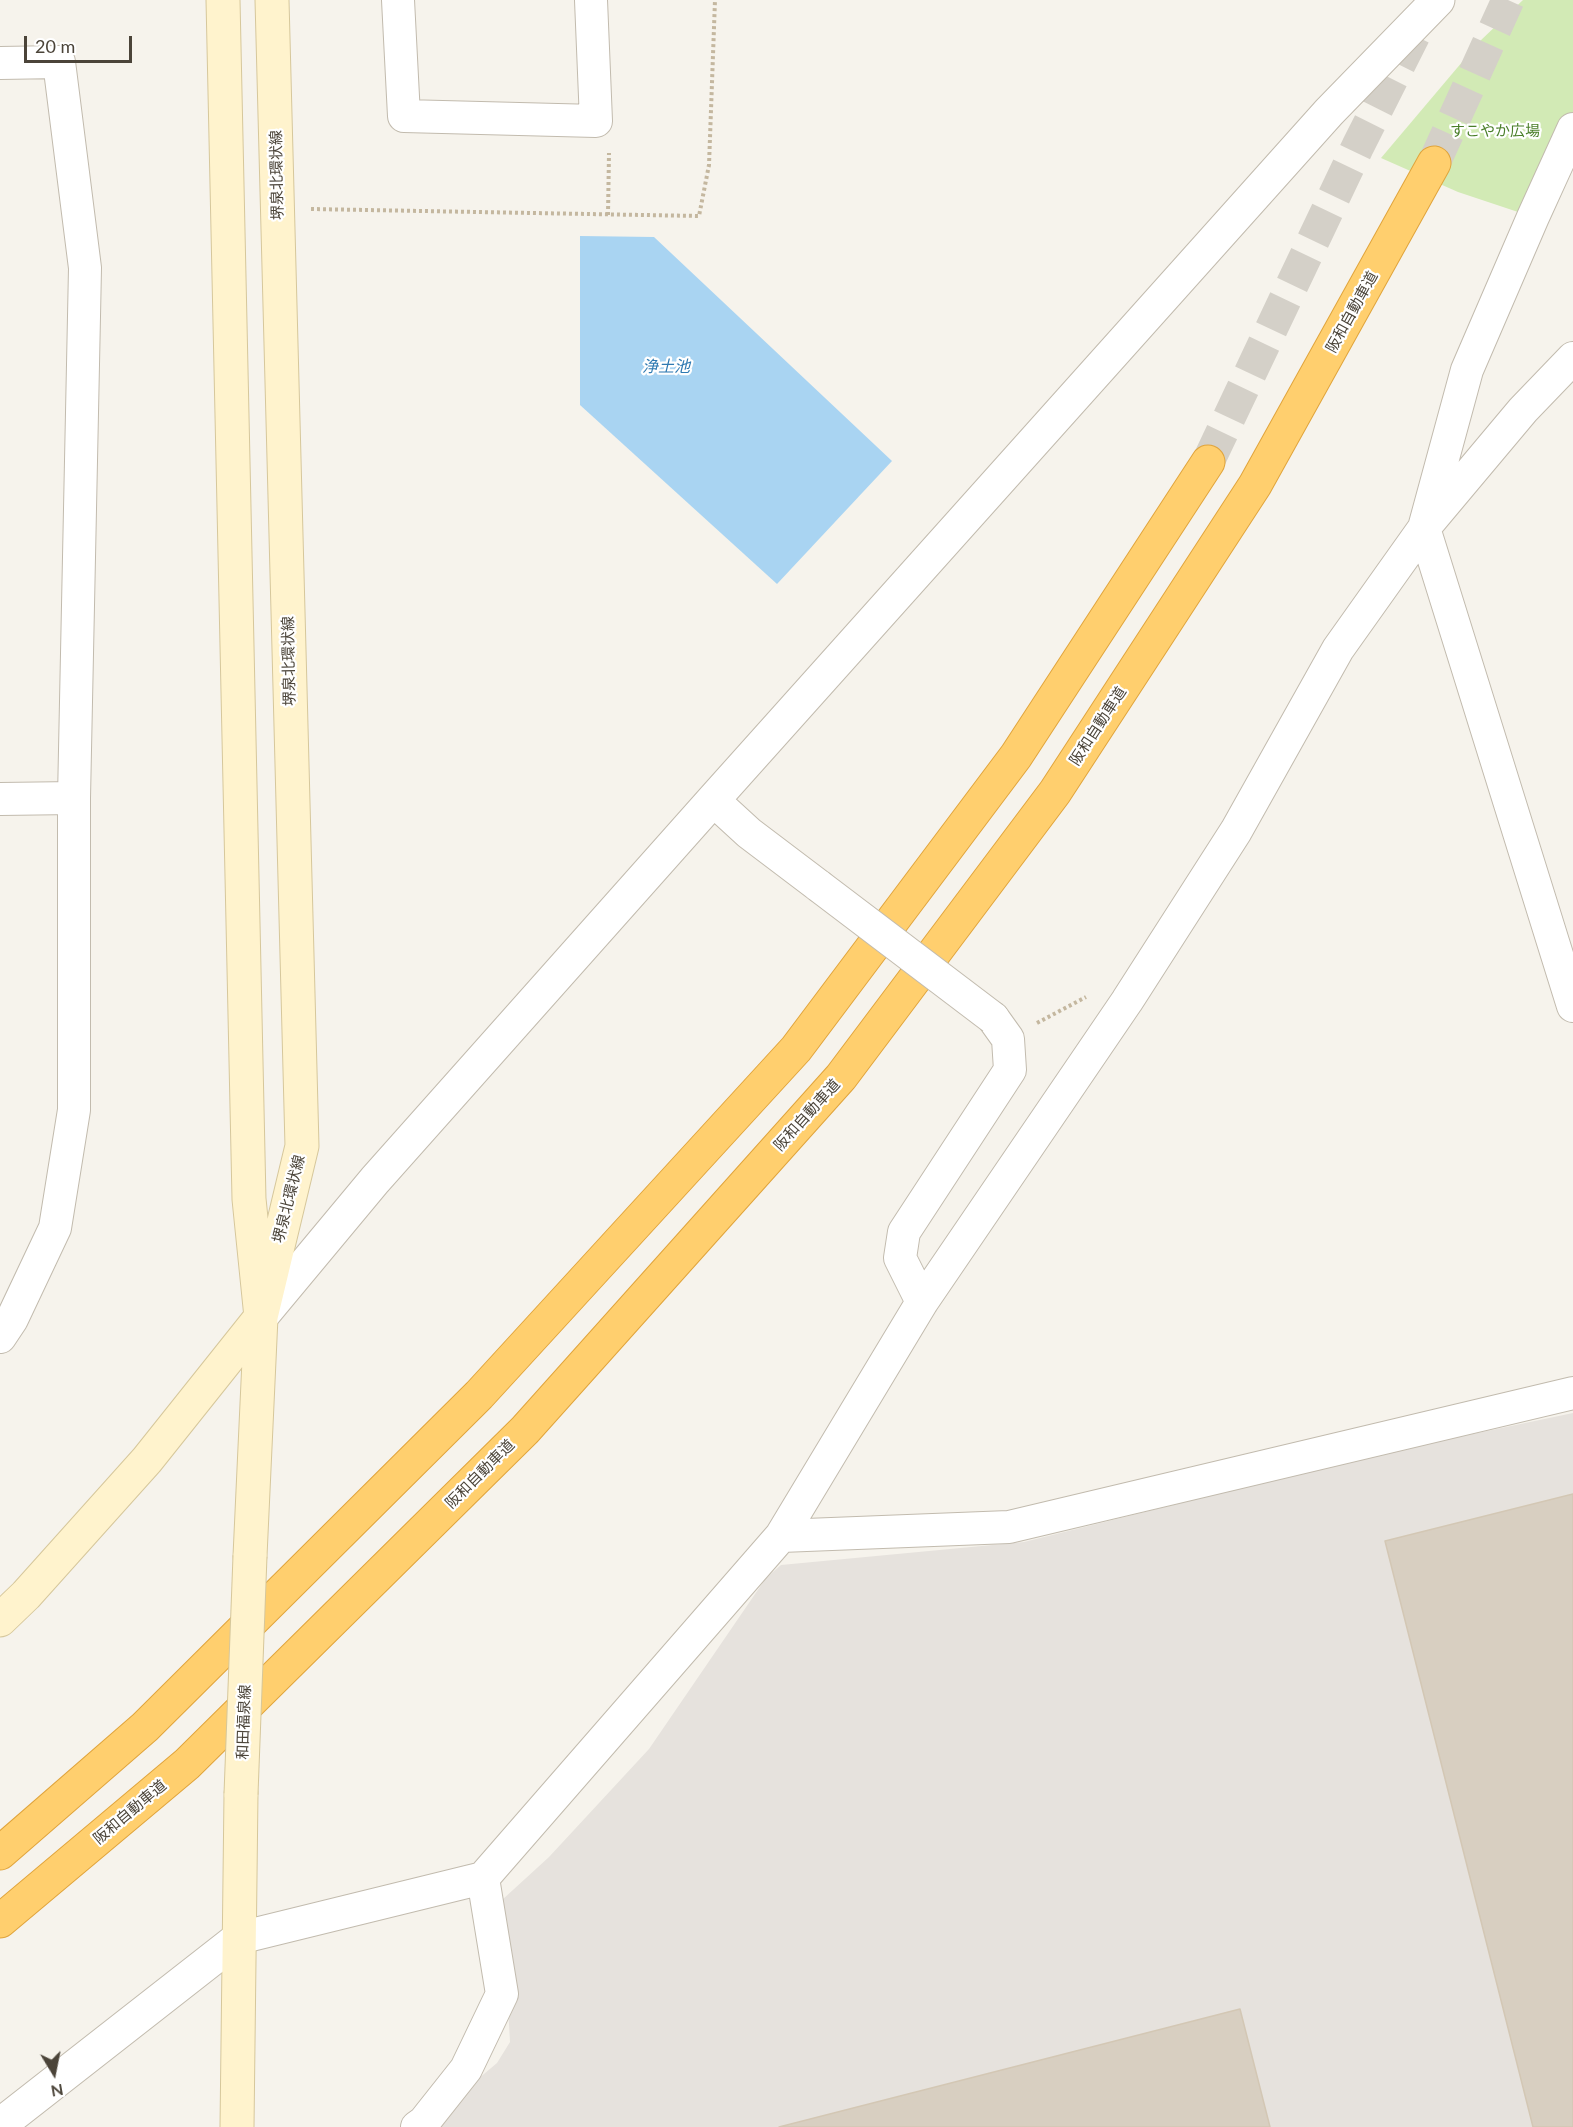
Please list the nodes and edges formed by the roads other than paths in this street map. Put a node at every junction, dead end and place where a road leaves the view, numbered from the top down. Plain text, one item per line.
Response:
1 (223, 0) edge
2 (272, 0) edge
3 (398, 0) edge
4 (591, 0) edge
5 (1438, 0) edge
6 (0, 63) edge
7 (1573, 129) edge
8 (1434, 163) tunnel mouth
9 (1573, 358) edge
10 (1208, 462) tunnel mouth
11 (1424, 528) junction
12 (74, 798) junction
13 (0, 800) edge
14 (713, 800) junction
15 (1573, 1006) edge
16 (922, 1302) junction
17 (261, 1317) junction
18 (0, 1337) edge
19 (1573, 1393) edge
20 (781, 1536) junction
21 (0, 1620) edge
22 (0, 1853) edge
23 (483, 1878) junction
24 (0, 1921) edge
25 (239, 1938) junction
26 (0, 2125) edge
27 (237, 2127) edge
28 (417, 2127) edge

1 - 17 main road, 堺泉北環状線
2 - 17 main road, 堺泉北環状線
3 - 4 street
5 - 14 street
6 - 12 street
7 - 11 street
8 - 24 highway, 阪和自動車道
9 - 11 street
10 - 22 highway
11 - 15 street
11 - 16 street
12 - 13 street
12 - 18 street
14 - 16 street, bridge
14 - 17 street
16 - 20 street
17 - 21 main road, 堺泉北環状線
17 - 25 main road, 和田福泉線, bridge
19 - 20 street
20 - 23 street
23 - 25 street
23 - 28 street
25 - 26 street
25 - 27 main road, 和田福泉線

